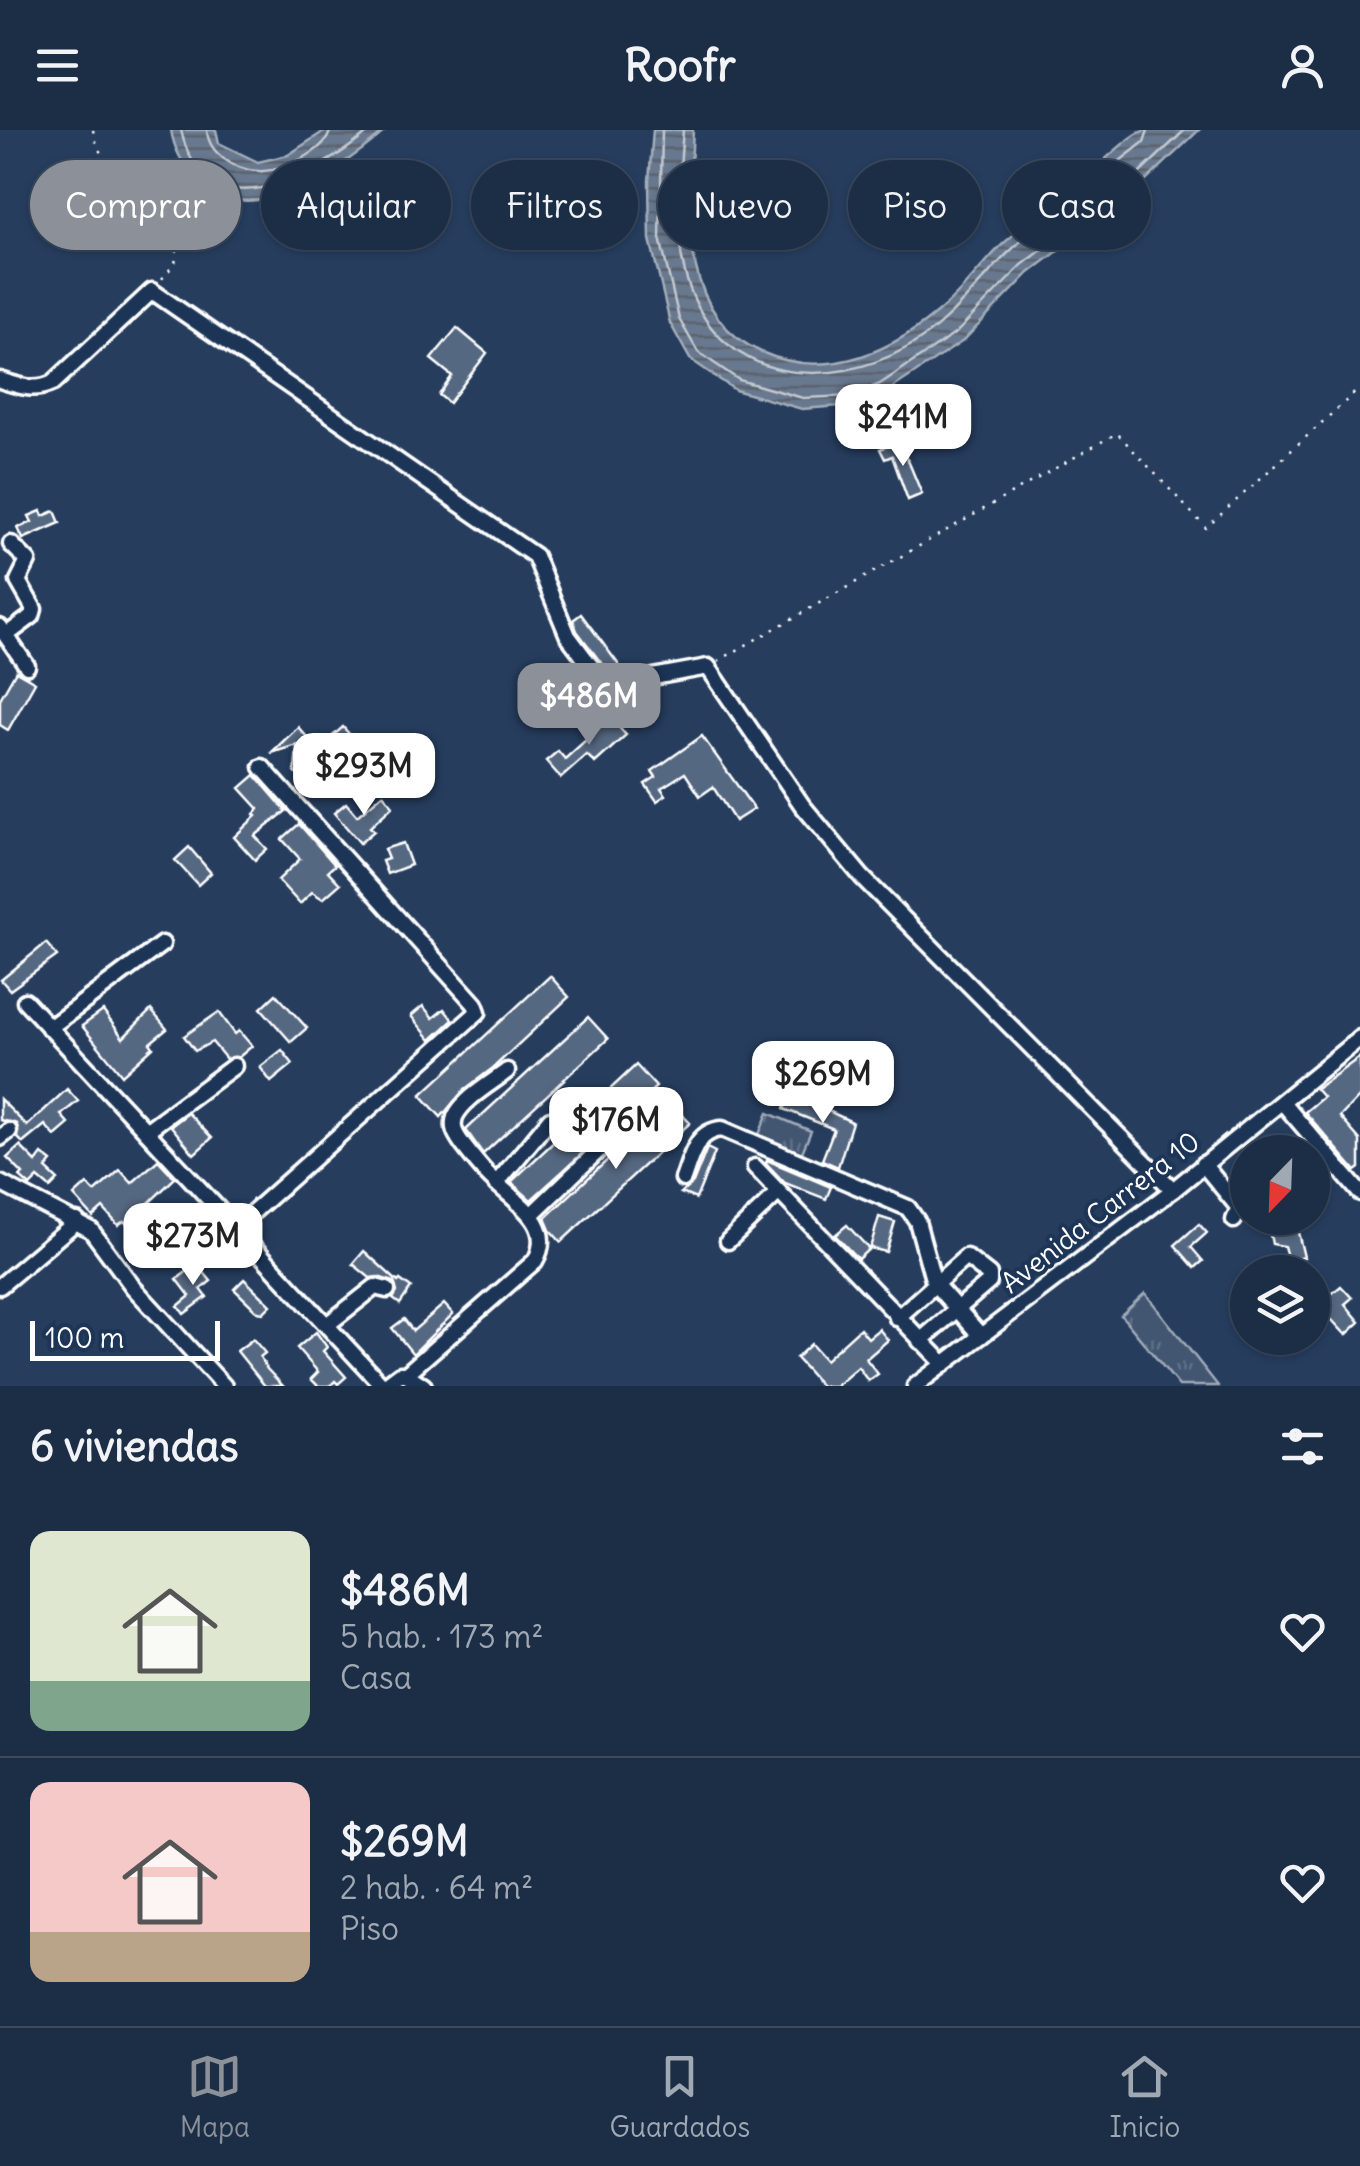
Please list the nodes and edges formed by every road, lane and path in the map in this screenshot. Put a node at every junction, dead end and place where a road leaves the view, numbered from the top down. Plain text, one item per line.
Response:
1 (93, 130) edge
2 (152, 291) junction
3 (0, 380) edge
4 (1360, 388) edge
5 (11, 544) dead end
6 (4, 631) edge
7 (27, 666) dead end
8 (708, 667) junction
9 (262, 767) dead end
10 (162, 944) dead end
11 (25, 1001) dead end
12 (49, 1028) junction
13 (1358, 1045) edge
14 (234, 1066) dead end
15 (507, 1071) dead end
16 (1282, 1102) junction
17 (550, 1119) dead end
18 (146, 1132) junction
19 (601, 1148) dead end
20 (1204, 1164) junction
21 (755, 1166) dead end
22 (683, 1179) dead end
23 (0, 1183) edge
24 (496, 1184) junction
25 (1172, 1190) junction
26 (1360, 1192) edge
27 (778, 1194) junction
28 (1230, 1197) edge
29 (531, 1215) junction
30 (77, 1221) junction
31 (236, 1228) junction
32 (728, 1241) dead end
33 (934, 1283) junction
34 (0, 1286) edge
35 (388, 1290) dead end
36 (958, 1309) junction
37 (897, 1318) junction
38 (328, 1324) junction
39 (981, 1336) junction
40 (920, 1341) junction
41 (944, 1364) junction
42 (406, 1374) junction
43 (224, 1386) edge
44 (384, 1386) edge
45 (424, 1386) edge
46 (915, 1386) edge

1 - 2 path
2 - 3 street
2 - 8 street
4 - 8 path
5 - 6 street
6 - 7 street
8 - 25 street
9 - 31 street
10 - 12 street
11 - 12 street
12 - 18 street
13 - 16 street, Avenida Carrera 10
14 - 18 street
15 - 24 street
16 - 20 street, Avenida Carrera 10
16 - 26 street
17 - 24 street
18 - 31 street
19 - 29 street
20 - 25 street, Avenida Carrera 10
20 - 28 street
21 - 27 street
22 - 33 street
23 - 30 street
24 - 29 street
25 - 39 street, Avenida Carrera 10
27 - 32 street
27 - 37 street
29 - 42 street
30 - 34 street
30 - 43 street
31 - 38 street
33 - 36 street
33 - 36 street
33 - 37 street
35 - 38 street
36 - 39 street
36 - 40 street
37 - 40 street
38 - 44 street
39 - 41 street, Avenida Carrera 10
40 - 41 street
41 - 46 street, Avenida Carrera 10
42 - 44 street
42 - 45 street

